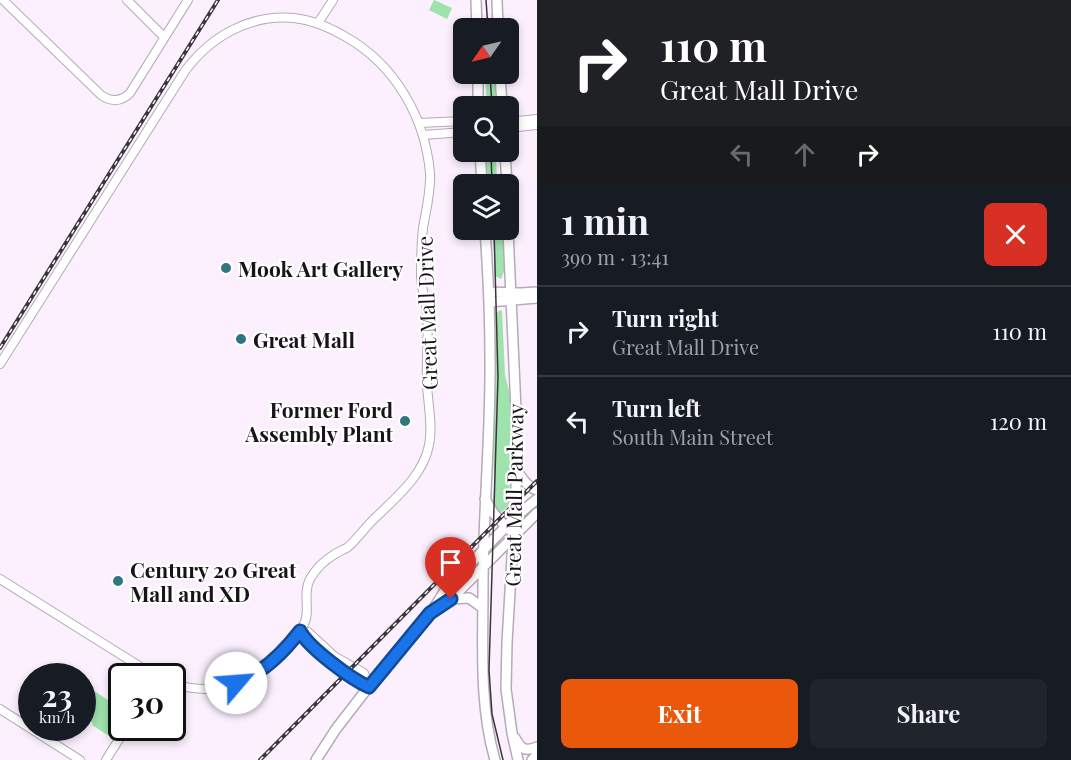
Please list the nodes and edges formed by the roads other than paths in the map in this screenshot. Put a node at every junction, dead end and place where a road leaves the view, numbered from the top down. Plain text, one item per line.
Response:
1 (3, 0) edge
2 (127, 0) edge
3 (333, 0) edge
4 (476, 0) edge
5 (497, 0) edge
6 (183, 2) edge
7 (477, 18) edge
8 (498, 18) edge
9 (318, 23) junction
10 (164, 37) junction
11 (537, 120) edge
12 (453, 121) edge
13 (519, 121) edge
14 (419, 123) junction
15 (537, 125) edge
16 (519, 127) edge
17 (453, 133) edge
18 (423, 135) junction
19 (486, 240) edge
20 (508, 240) edge
21 (489, 292) junction
22 (537, 292) edge
23 (511, 296) junction
24 (537, 298) edge
25 (489, 302) junction
26 (0, 364) edge
27 (517, 471) junction
28 (537, 490) edge
29 (485, 498) junction
30 (537, 499) edge
31 (537, 513) edge
32 (514, 519) junction
33 (506, 527) junction
34 (514, 535) junction
35 (483, 551) junction
36 (483, 566) junction
37 (0, 579) edge
38 (451, 599) junction
39 (483, 608) junction
40 (430, 613) junction
41 (300, 631) junction
42 (135, 663) edge
43 (186, 687) edge
44 (369, 687) junction
45 (0, 709) edge
46 (512, 733) junction
47 (118, 741) edge
48 (537, 747) edge
49 (537, 755) edge
50 (80, 760) edge
51 (106, 760) edge
52 (316, 760) edge
53 (495, 760) edge
54 (518, 760) edge
55 (532, 760) edge

1 - 10 street
2 - 10 street
3 - 9 street
4 - 7 main road
5 - 8 main road
6 - 10 street
9 - 14 street, Great Mall Drive
9 - 26 street, Great Mall Drive
11 - 13 street
12 - 14 street
14 - 18 street, Great Mall Drive
15 - 16 street
17 - 18 street
18 - 41 street, Great Mall Drive
19 - 21 main road, Great Mall Parkway
20 - 23 main road, Great Mall Parkway
21 - 23 main road
21 - 25 main road, Great Mall Parkway
22 - 23 main road
23 - 24 main road
23 - 25 main road
23 - 27 main road, Great Mall Parkway
25 - 29 main road, Great Mall Parkway
27 - 28 main road
27 - 32 main road, Great Mall Parkway
29 - 33 main road
29 - 35 main road, Great Mall Parkway
30 - 32 main road
31 - 34 main road
32 - 33 main road
32 - 34 main road, Great Mall Parkway
33 - 34 main road
33 - 35 main road
34 - 36 main road
34 - 46 main road, Great Mall Parkway
35 - 36 main road, Great Mall Parkway
35 - 40 main road
36 - 38 main road
36 - 39 main road, Great Mall Parkway
37 - 42 street
38 - 39 main road
38 - 40 main road
39 - 53 main road, Great Mall Parkway
40 - 44 main road
41 - 43 street
41 - 44 street
44 - 52 main road
45 - 50 street
46 - 48 main road
46 - 54 main road, Great Mall Parkway
47 - 51 street
49 - 55 main road

